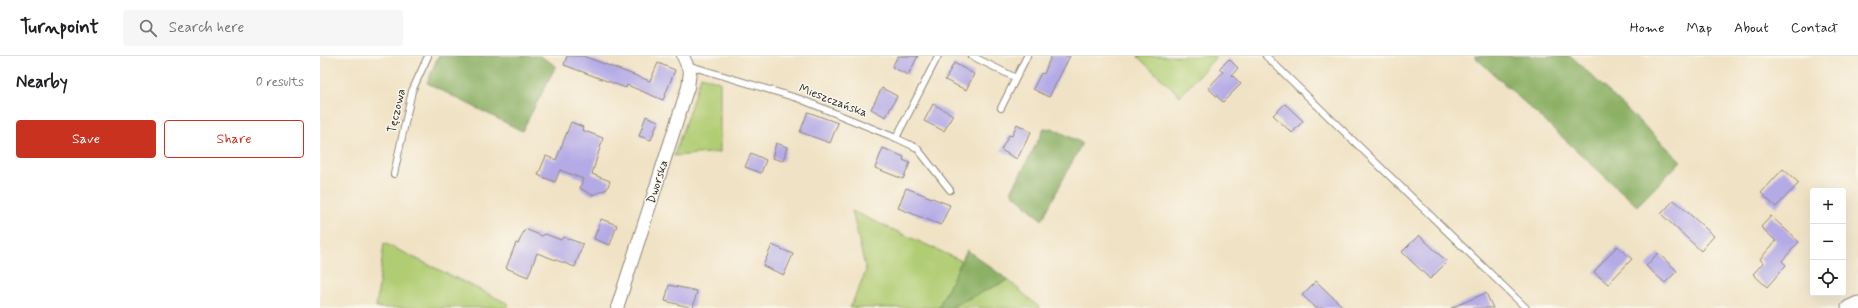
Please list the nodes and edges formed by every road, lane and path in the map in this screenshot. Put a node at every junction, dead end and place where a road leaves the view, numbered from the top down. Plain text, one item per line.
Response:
1 (428, 56) edge
2 (938, 56) edge
3 (972, 56) edge
4 (1027, 56) edge
5 (1266, 56) edge
6 (685, 61) edge
7 (1016, 78) junction
8 (1001, 108) dead end
9 (896, 138) junction
10 (394, 174) dead end
11 (950, 190) dead end
12 (617, 308) edge
13 (1526, 308) edge

1 - 10 lane, Tęczowa
2 - 9 lane
3 - 7 lane
4 - 7 lane
5 - 13 lane
6 - 9 lane, Mieszczańska
6 - 12 street, Dworska
7 - 8 lane
9 - 11 lane, Mieszczańska

